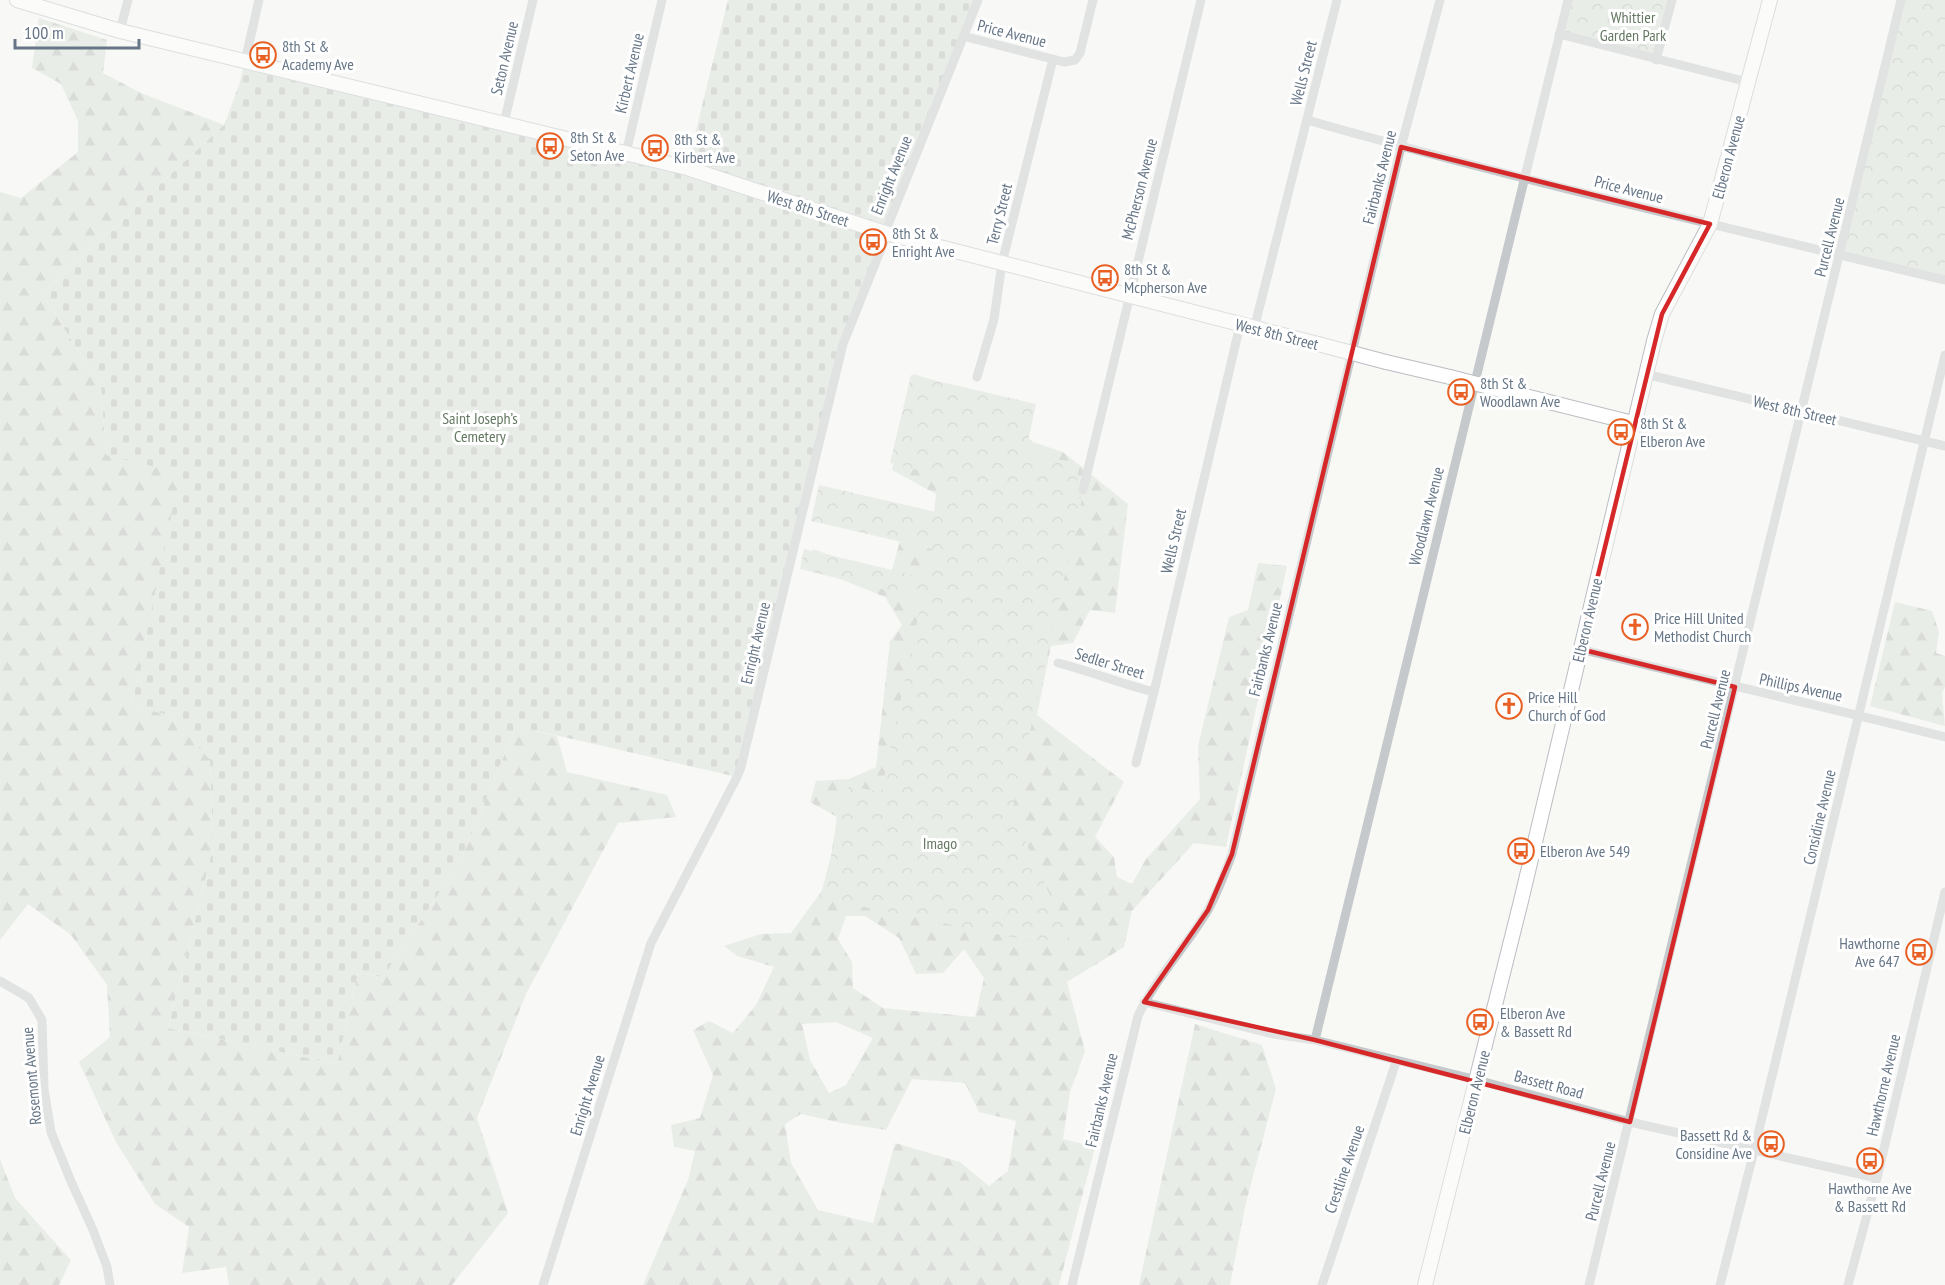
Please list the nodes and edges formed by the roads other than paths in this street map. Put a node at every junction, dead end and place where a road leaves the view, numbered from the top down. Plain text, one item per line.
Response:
1 (17, 0) edge
2 (128, 0) edge
3 (259, 0) edge
4 (533, 0) edge
5 (662, 0) edge
6 (978, 0) edge
7 (1094, 0) edge
8 (1201, 0) edge
9 (1337, 0) edge
10 (1440, 0) edge
11 (1568, 0) edge
12 (1672, 0) edge
13 (1770, 0) edge
14 (1901, 0) edge
15 (120, 31) junction
16 (1559, 34) junction
17 (963, 36) junction
18 (1053, 59) junction
19 (1656, 60) junction
20 (245, 61) junction
21 (1748, 82) junction
22 (1306, 120) junction
23 (504, 123) junction
24 (1401, 147) junction
25 (626, 153) junction
26 (1524, 178) junction
27 (1710, 224) junction
28 (885, 233) junction
29 (1841, 255) junction
30 (1002, 263) junction
31 (1945, 280) edge
32 (1128, 296) junction
33 (1239, 325) junction
34 (1254, 329) junction
35 (1945, 355) edge
36 (1645, 374) junction
37 (977, 377) dead end
38 (1802, 412) junction
39 (1633, 423) junction
40 (1924, 441) junction
41 (1945, 446) edge
42 (1083, 490) dead end
43 (1580, 650) junction
44 (1058, 663) dead end
45 (1736, 687) junction
46 (1154, 692) junction
47 (1859, 715) junction
48 (1945, 737) edge
49 (1136, 763) dead end
50 (1945, 892) edge
51 (0, 981) edge
52 (1144, 1002) junction
53 (1315, 1040) junction
54 (1396, 1062) junction
55 (1477, 1080) junction
56 (1630, 1122) junction
57 (1754, 1151) junction
58 (1877, 1178) junction
59 (110, 1285) edge
60 (543, 1285) edge
61 (1072, 1285) edge
62 (1322, 1285) edge
63 (1425, 1285) edge
64 (1589, 1285) edge
65 (1720, 1285) edge
66 (1848, 1285) edge

1 - 15 street, West 8th Street
2 - 15 street
3 - 20 street
4 - 23 street, Seton Avenue
5 - 25 street, Kirbert Avenue
6 - 17 street, Enright Avenue
7 - 18 street
8 - 32 street, McPherson Avenue
9 - 22 street, Wells Street
10 - 24 street, Fairbanks Avenue
11 - 16 street, Woodlawn Avenue
12 - 19 street
13 - 21 street, Elberon Avenue
14 - 29 street, Purcell Avenue
15 - 20 street, West 8th Street
16 - 19 street
16 - 26 street, Woodlawn Avenue
17 - 18 street, Price Avenue
17 - 28 street, Enright Avenue
18 - 30 street, Terry Street
19 - 21 street
20 - 23 street, West 8th Street
21 - 27 street, Elberon Avenue
22 - 24 street, Price Avenue
22 - 34 street, Wells Street
23 - 25 street, West 8th Street
24 - 26 street, Price Avenue
24 - 52 street, Fairbanks Avenue
25 - 28 street, West 8th Street
26 - 27 street, Price Avenue
26 - 53 street, Woodlawn Avenue
27 - 29 street, Price Avenue
27 - 36 street, Elberon Avenue
28 - 30 street, West 8th Street
28 - 60 street, Enright Avenue
29 - 31 street, Price Avenue
29 - 38 street, Purcell Avenue
30 - 32 street, West 8th Street
30 - 37 street, Terry Street
32 - 33 street, West 8th Street
32 - 42 street, McPherson Avenue
33 - 34 street, West 8th Street
33 - 46 street, Wells Street
34 - 39 street, West 8th Street, bridge
35 - 40 street, Considine Avenue
36 - 38 street, West 8th Street
36 - 39 street, Elberon Avenue
38 - 40 street, West 8th Street
38 - 45 street, Purcell Avenue
39 - 43 street, Elberon Avenue
40 - 41 street, West 8th Street
40 - 47 street, Considine Avenue
43 - 45 street, Phillips Avenue
43 - 55 street, Elberon Avenue
44 - 46 street, Sedler Street
45 - 47 street, Phillips Avenue
45 - 56 street, Purcell Avenue
46 - 49 street, Wells Street
47 - 48 street, Phillips Avenue
47 - 57 street, Considine Avenue
50 - 58 street, Hawthorne Avenue
51 - 59 street, Rosemont Avenue
52 - 53 street, Bassett Road
52 - 61 street, Fairbanks Avenue
53 - 54 street, Bassett Road
54 - 55 street, Bassett Road
54 - 62 street, Crestline Avenue
55 - 56 street, Bassett Road
55 - 63 street, Elberon Avenue
56 - 57 street, Bassett Road
56 - 64 street, Purcell Avenue
57 - 58 street, Bassett Road
57 - 65 street, Considine Avenue
58 - 66 street, Hawthorne Avenue

